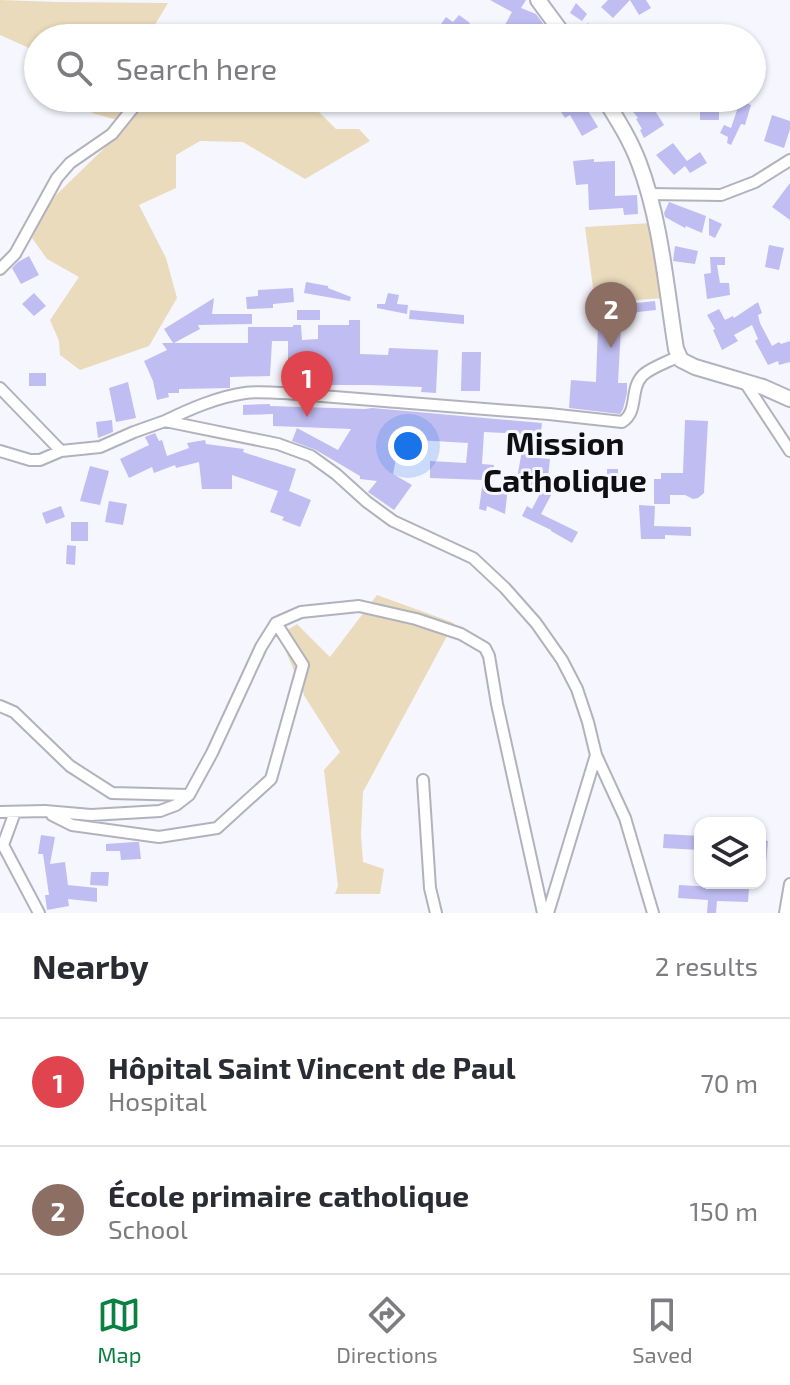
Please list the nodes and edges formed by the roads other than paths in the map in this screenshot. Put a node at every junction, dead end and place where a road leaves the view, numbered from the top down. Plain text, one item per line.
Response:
1 (538, 0) edge
2 (555, 24) edge
3 (130, 112) edge
4 (612, 112) edge
5 (790, 160) edge
6 (649, 194) junction
7 (0, 269) edge
8 (679, 356) junction
9 (744, 381) junction
10 (0, 388) edge
11 (790, 399) edge
12 (165, 421) junction
13 (0, 451) edge
14 (61, 451) junction
15 (790, 451) edge
16 (276, 623) junction
17 (0, 706) edge
18 (596, 755) junction
19 (423, 780) dead end
20 (189, 795) junction
21 (45, 811) junction
22 (0, 812) edge
23 (15, 812) junction
24 (2, 846) edge
25 (790, 884) edge
26 (39, 913) edge
27 (436, 913) edge
28 (545, 913) edge
29 (653, 913) edge
30 (785, 913) edge

1 - 2 street
3 - 7 street
4 - 6 street
5 - 6 street
6 - 8 street
8 - 9 street
8 - 12 street
9 - 11 street
9 - 15 street
10 - 14 street
12 - 14 street
12 - 18 street
13 - 14 street
16 - 20 street
16 - 21 street
16 - 28 street
17 - 20 street
18 - 28 street
18 - 29 street
19 - 27 street
20 - 21 street
21 - 23 street
22 - 23 street
23 - 24 street
24 - 26 street
25 - 30 street

